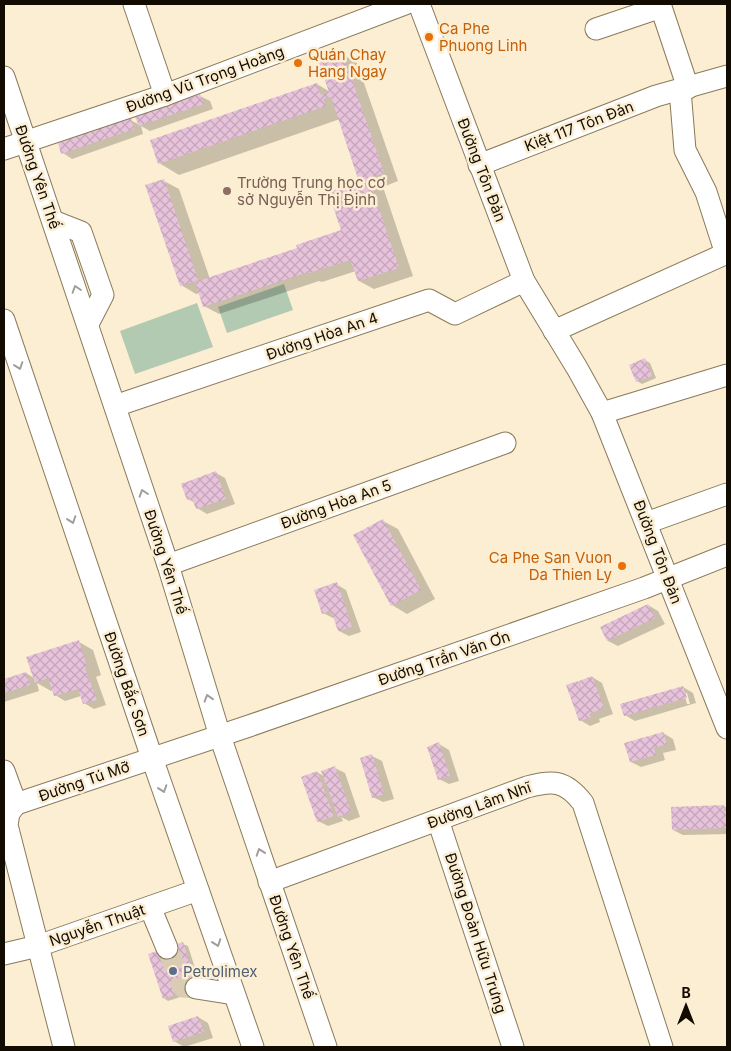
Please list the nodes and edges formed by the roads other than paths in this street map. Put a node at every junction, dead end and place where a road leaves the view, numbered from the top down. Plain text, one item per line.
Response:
1 (134, 4) edge
2 (405, 4) edge
3 (419, 4) edge
4 (596, 29) dead end
5 (727, 76) edge
6 (4, 77) edge
7 (684, 89) junction
8 (165, 95) junction
9 (26, 142) junction
10 (4, 148) edge
11 (480, 165) junction
12 (727, 253) edge
13 (524, 281) junction
14 (4, 320) edge
15 (554, 331) junction
16 (727, 375) edge
17 (114, 406) junction
18 (602, 413) junction
19 (505, 443) dead end
20 (727, 494) edge
21 (646, 523) junction
22 (727, 555) edge
23 (168, 565) junction
24 (669, 579) junction
25 (720, 687) edge
26 (727, 728) edge
27 (211, 738) junction
28 (176, 750) joint
29 (152, 758) junction
30 (4, 771) edge
31 (16, 804) junction
32 (438, 820) junction
33 (6, 826) edge
34 (270, 882) junction
35 (198, 890) junction
36 (150, 907) junction
37 (38, 946) junction
38 (167, 948) tunnel mouth
39 (4, 954) edge
40 (196, 988) tunnel mouth
41 (234, 994) junction
42 (64, 1047) edge
43 (253, 1047) edge
44 (326, 1047) edge
45 (513, 1047) edge
46 (662, 1047) edge

1 - 8 street
2 - 8 street, Đường Vũ Trọng Hoàng
3 - 11 street, Đường Tôn Đản
4 - 7 street
5 - 7 street, Kiệt 117 Tôn Đản
6 - 9 street, Đường Yên Thế
7 - 11 street, Kiệt 117 Tôn Đản
7 - 12 street
8 - 9 street, Đường Vũ Trọng Hoàng
9 - 10 street, Đường Vũ Trọng Hoàng
9 - 17 street, Đường Yên Thế
11 - 13 street, Đường Tôn Đản
12 - 15 street
13 - 15 street, Đường Tôn Đản
13 - 17 street, Đường Hòa An 4
14 -> 29 street, Đường Bắc Sơn
15 - 18 street, Đường Tôn Đản
16 - 18 street
23 -> 17 street, Đường Yên Thế
18 - 21 street, Đường Tôn Đản
19 - 23 street, Đường Hòa An 5
20 - 21 street
21 - 24 street, Đường Tôn Đản
22 - 24 street, Đường Trần Văn Ơn
27 -> 23 street, Đường Yên Thế
24 - 25 street, Đường Tôn Đản
24 - 27 street, Đường Trần Văn Ơn
25 - 26 street, Đường Tôn Đản
27 - 28 street, Đường Trần Văn Ơn
34 -> 27 street, Đường Yên Thế
28 - 29 street, Đường Tú Mỡ
29 - 31 street, Đường Tú Mỡ
29 -> 35 street, Đường Bắc Sơn
30 - 31 street
31 - 33 street
32 - 34 street, Đường Lâm Nhĩ
32 - 45 street, Đường Đoàn Hữu Trưng
32 - 46 street, Đường Lâm Nhĩ
33 - 37 street
34 - 44 street, Đường Yên Thế
35 - 36 street, Nguyễn Thuật
35 -> 41 street, Đường Bắc Sơn
36 - 37 street, Nguyễn Thuật
36 - 38 street
37 - 39 street
37 - 42 street, Nguyễn Thuật
40 - 41 street
41 - 43 street, Đường Bắc Sơn

